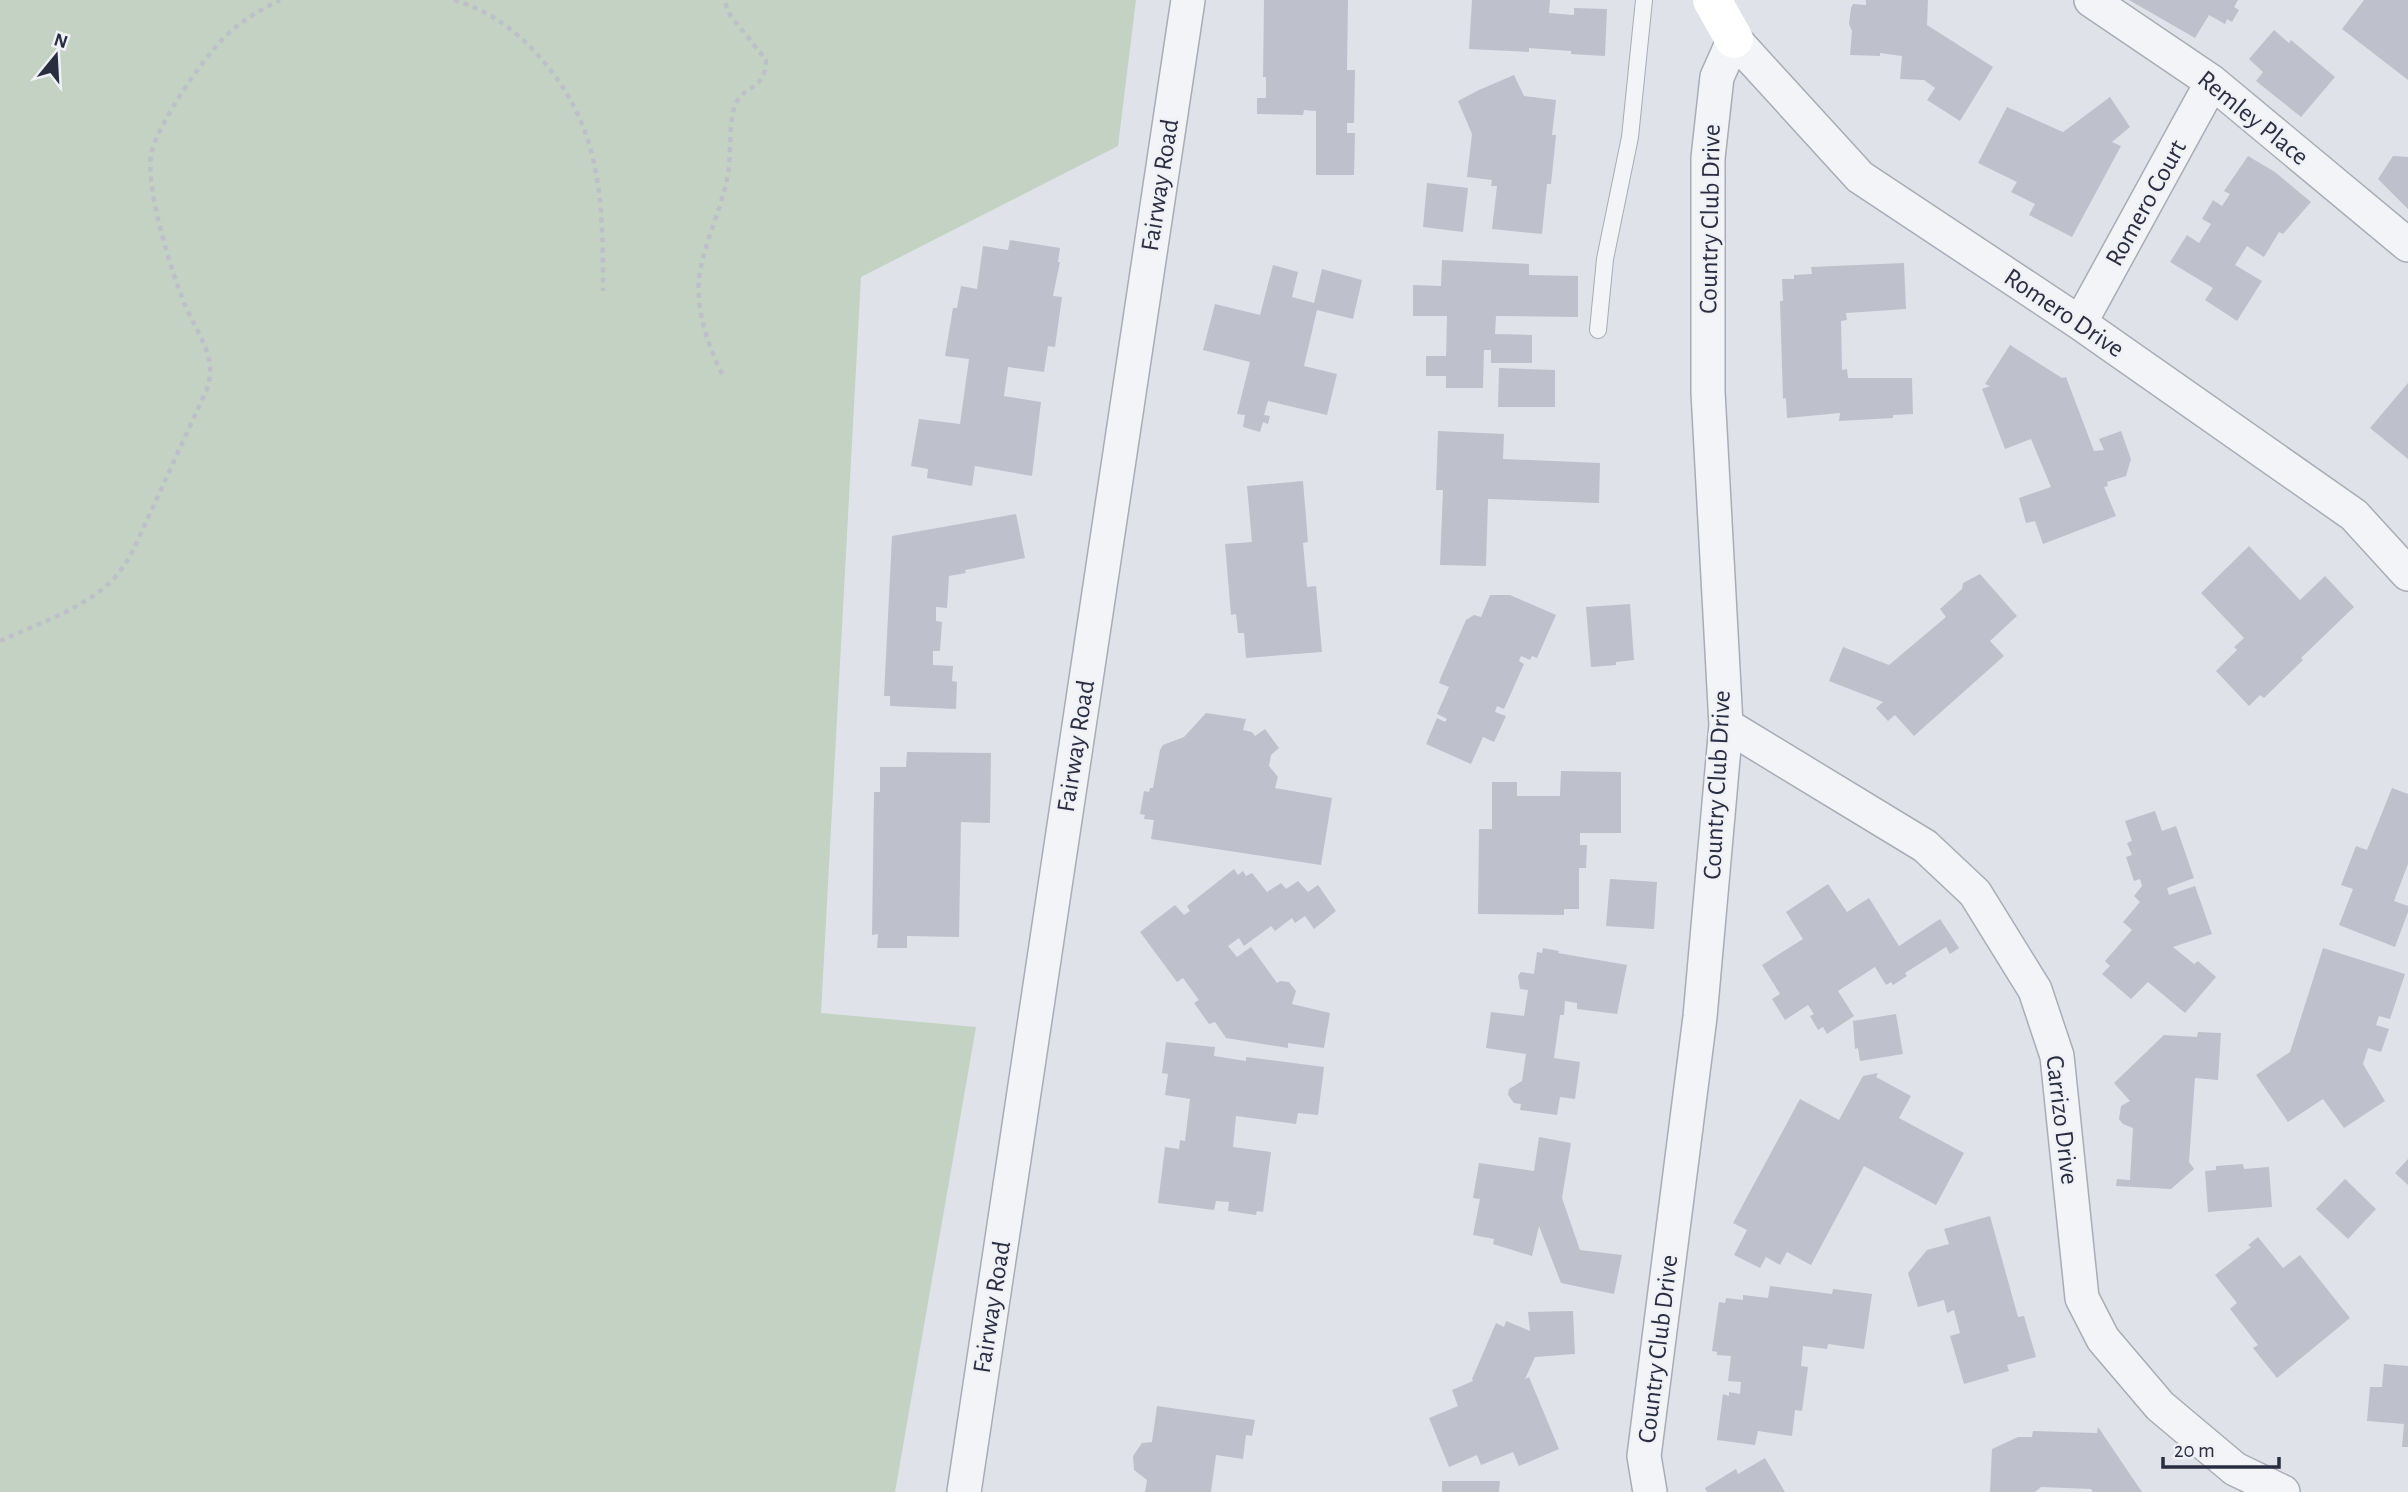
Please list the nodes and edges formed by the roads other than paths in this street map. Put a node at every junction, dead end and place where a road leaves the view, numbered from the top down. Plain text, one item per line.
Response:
1 (1188, 0) edge
2 (1644, 0) edge
3 (1712, 0) edge
4 (2091, 0) edge
5 (1734, 39) junction
6 (2212, 82) junction
7 (2408, 245) edge
8 (2080, 323) junction
9 (1598, 330) dead end
10 (2408, 574) edge
11 (1726, 725) junction
12 (964, 1492) edge
13 (1650, 1492) edge
14 (2283, 1492) edge

1 - 12 street, Fairway Road
2 - 9 lane
3 - 5 street
4 - 6 street, Remley Place
5 - 8 street, Romero Drive
5 - 11 street, Country Club Drive
6 - 7 street, Remley Place
6 - 8 street, Romero Court
8 - 10 street, Romero Drive
11 - 13 street, Country Club Drive
11 - 14 street, Carrizo Drive

